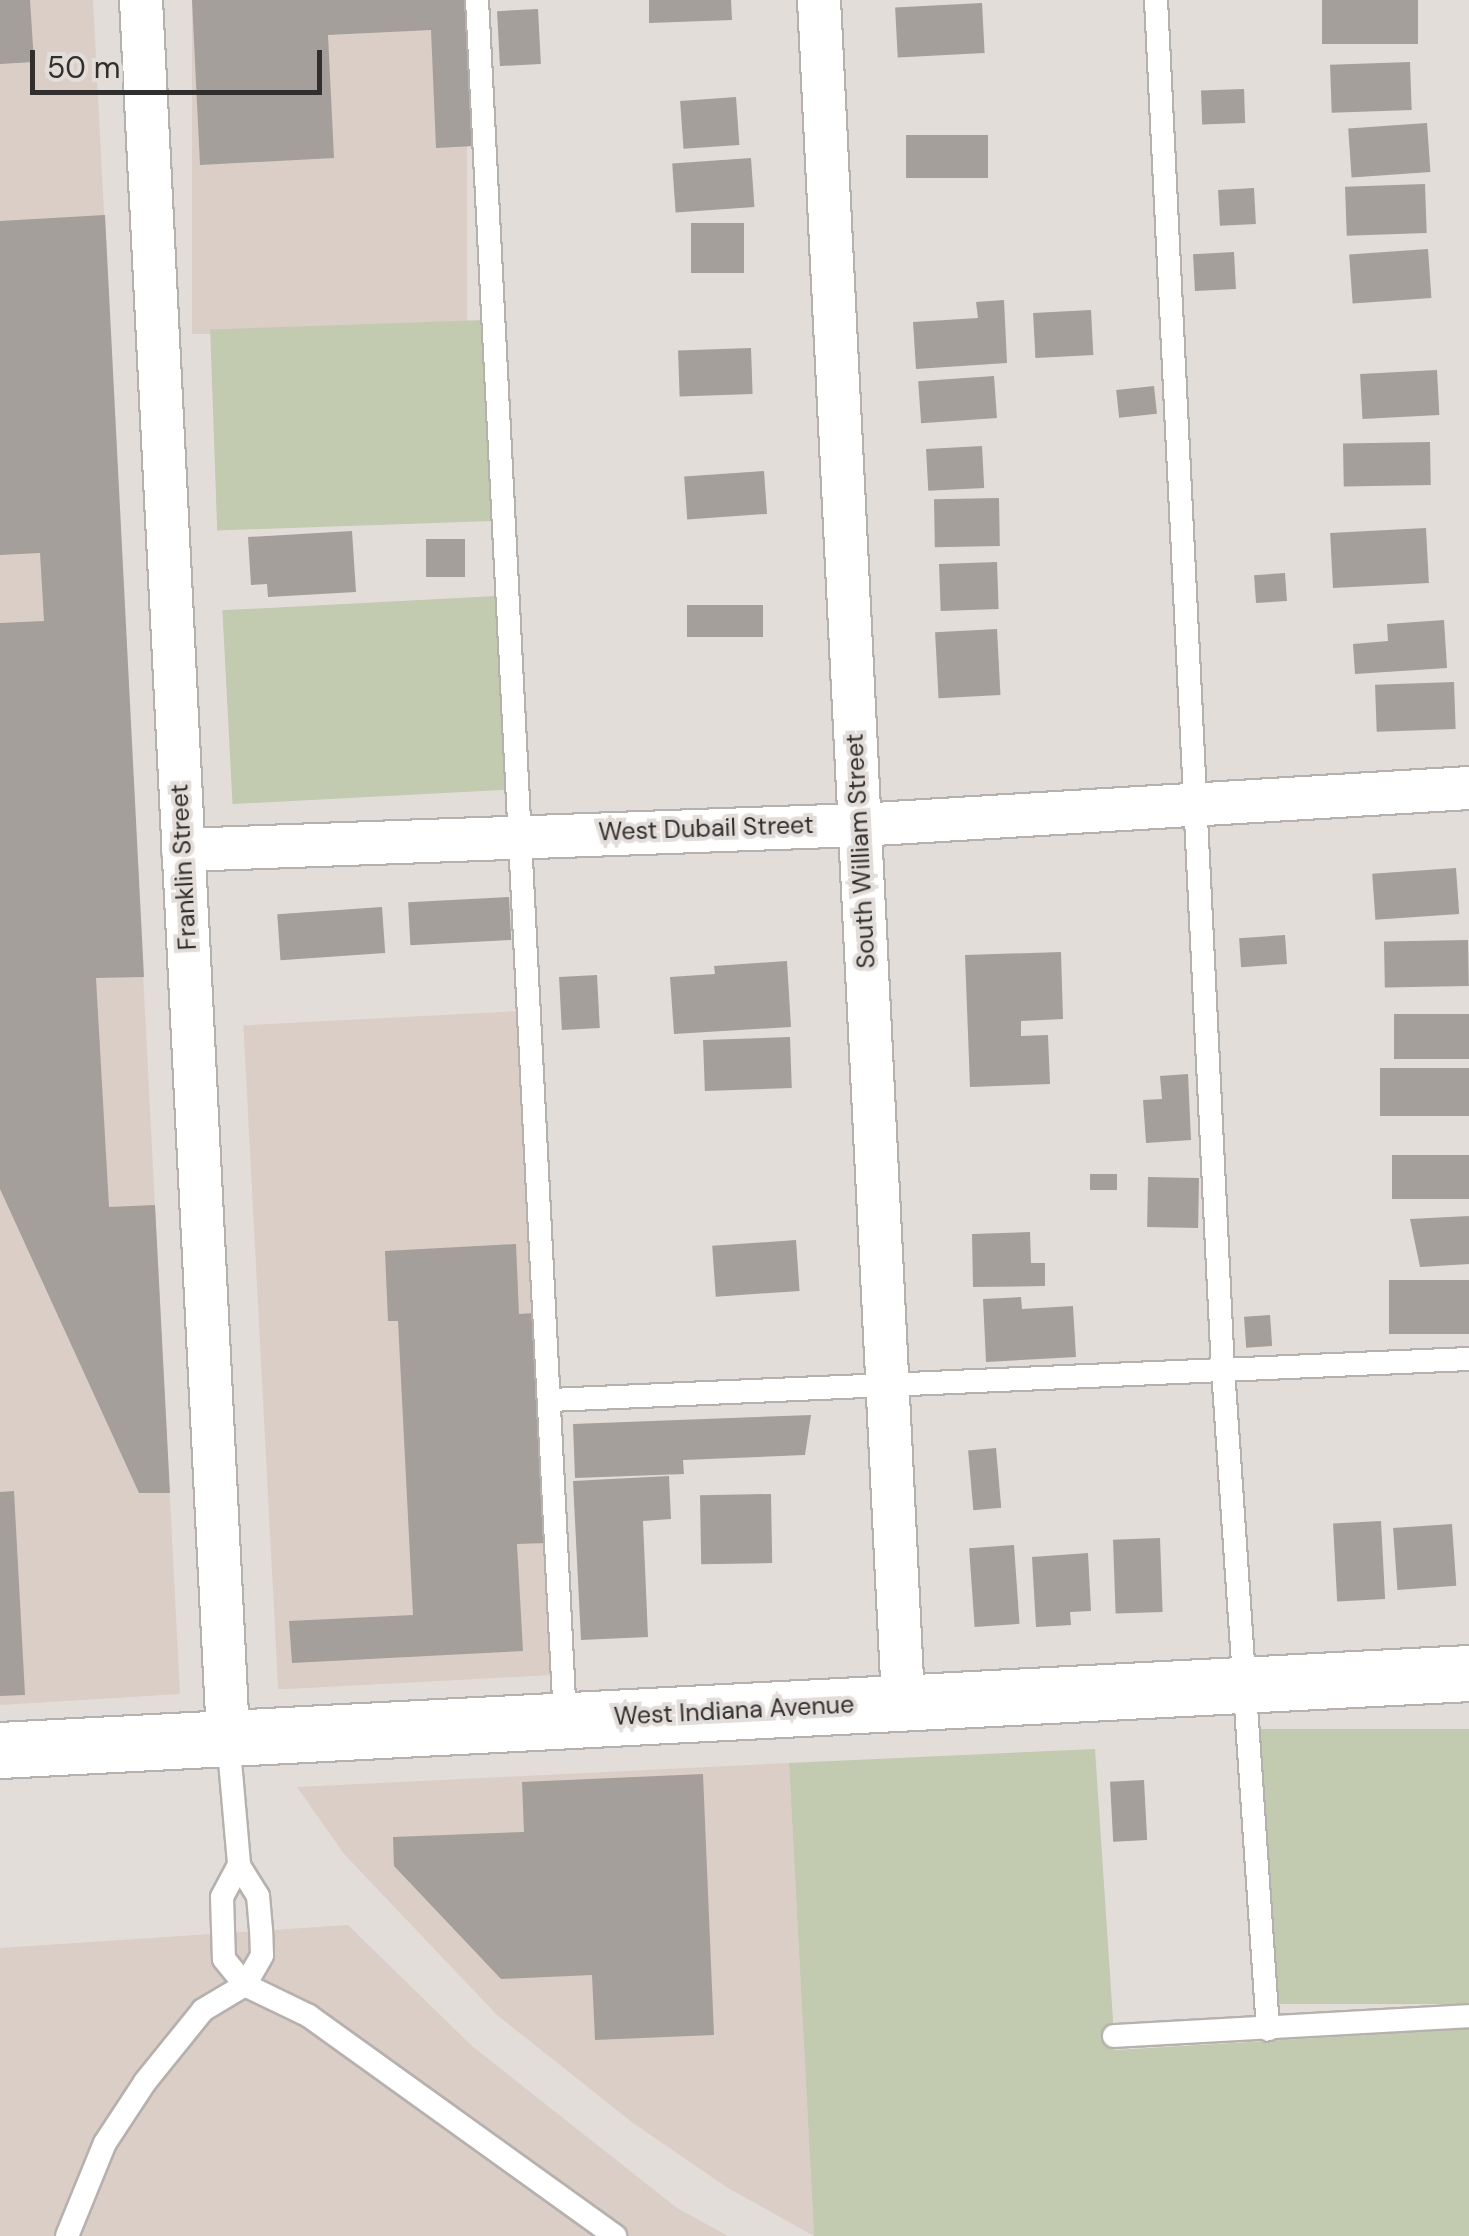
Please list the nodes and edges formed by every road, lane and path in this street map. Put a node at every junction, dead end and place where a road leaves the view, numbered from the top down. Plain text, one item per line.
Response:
1 (141, 0) edge
2 (477, 0) edge
3 (818, 0) edge
4 (1156, 0) edge
5 (1469, 788) edge
6 (1196, 804) junction
7 (859, 825) junction
8 (518, 835) junction
9 (183, 850) junction
10 (1469, 1359) edge
11 (1223, 1369) junction
12 (890, 1386) junction
13 (551, 1400) junction
14 (1469, 1673) edge
15 (1244, 1684) junction
16 (902, 1701) junction
17 (566, 1720) junction
18 (228, 1735) junction
19 (0, 1750) edge
20 (238, 1865) junction
21 (245, 1985) junction
22 (1469, 2016) edge
23 (1268, 2029) junction
24 (1114, 2036) dead end
25 (67, 2236) edge
26 (615, 2236) edge

1 - 9 street, Franklin Street
2 - 8 lane
3 - 7 street, South William Street
4 - 6 lane
5 - 6 street, West Dubail Street
6 - 7 street, West Dubail Street
6 - 11 lane
7 - 8 street, West Dubail Street
7 - 12 street, South William Street
8 - 9 street, West Dubail Street
8 - 13 lane
9 - 18 street, Franklin Street
10 - 11 lane
11 - 12 lane
11 - 15 lane
12 - 13 lane
12 - 16 street, South William Street
13 - 17 lane
14 - 15 street, West Indiana Avenue
15 - 16 street, West Indiana Avenue
15 - 23 lane
16 - 17 street, West Indiana Avenue
17 - 18 street, West Indiana Avenue
18 - 19 street, West Indiana Avenue
18 - 20 lane
20 - 21 lane
20 - 21 lane
21 - 25 lane
21 - 26 lane
22 - 23 lane
23 - 24 lane

